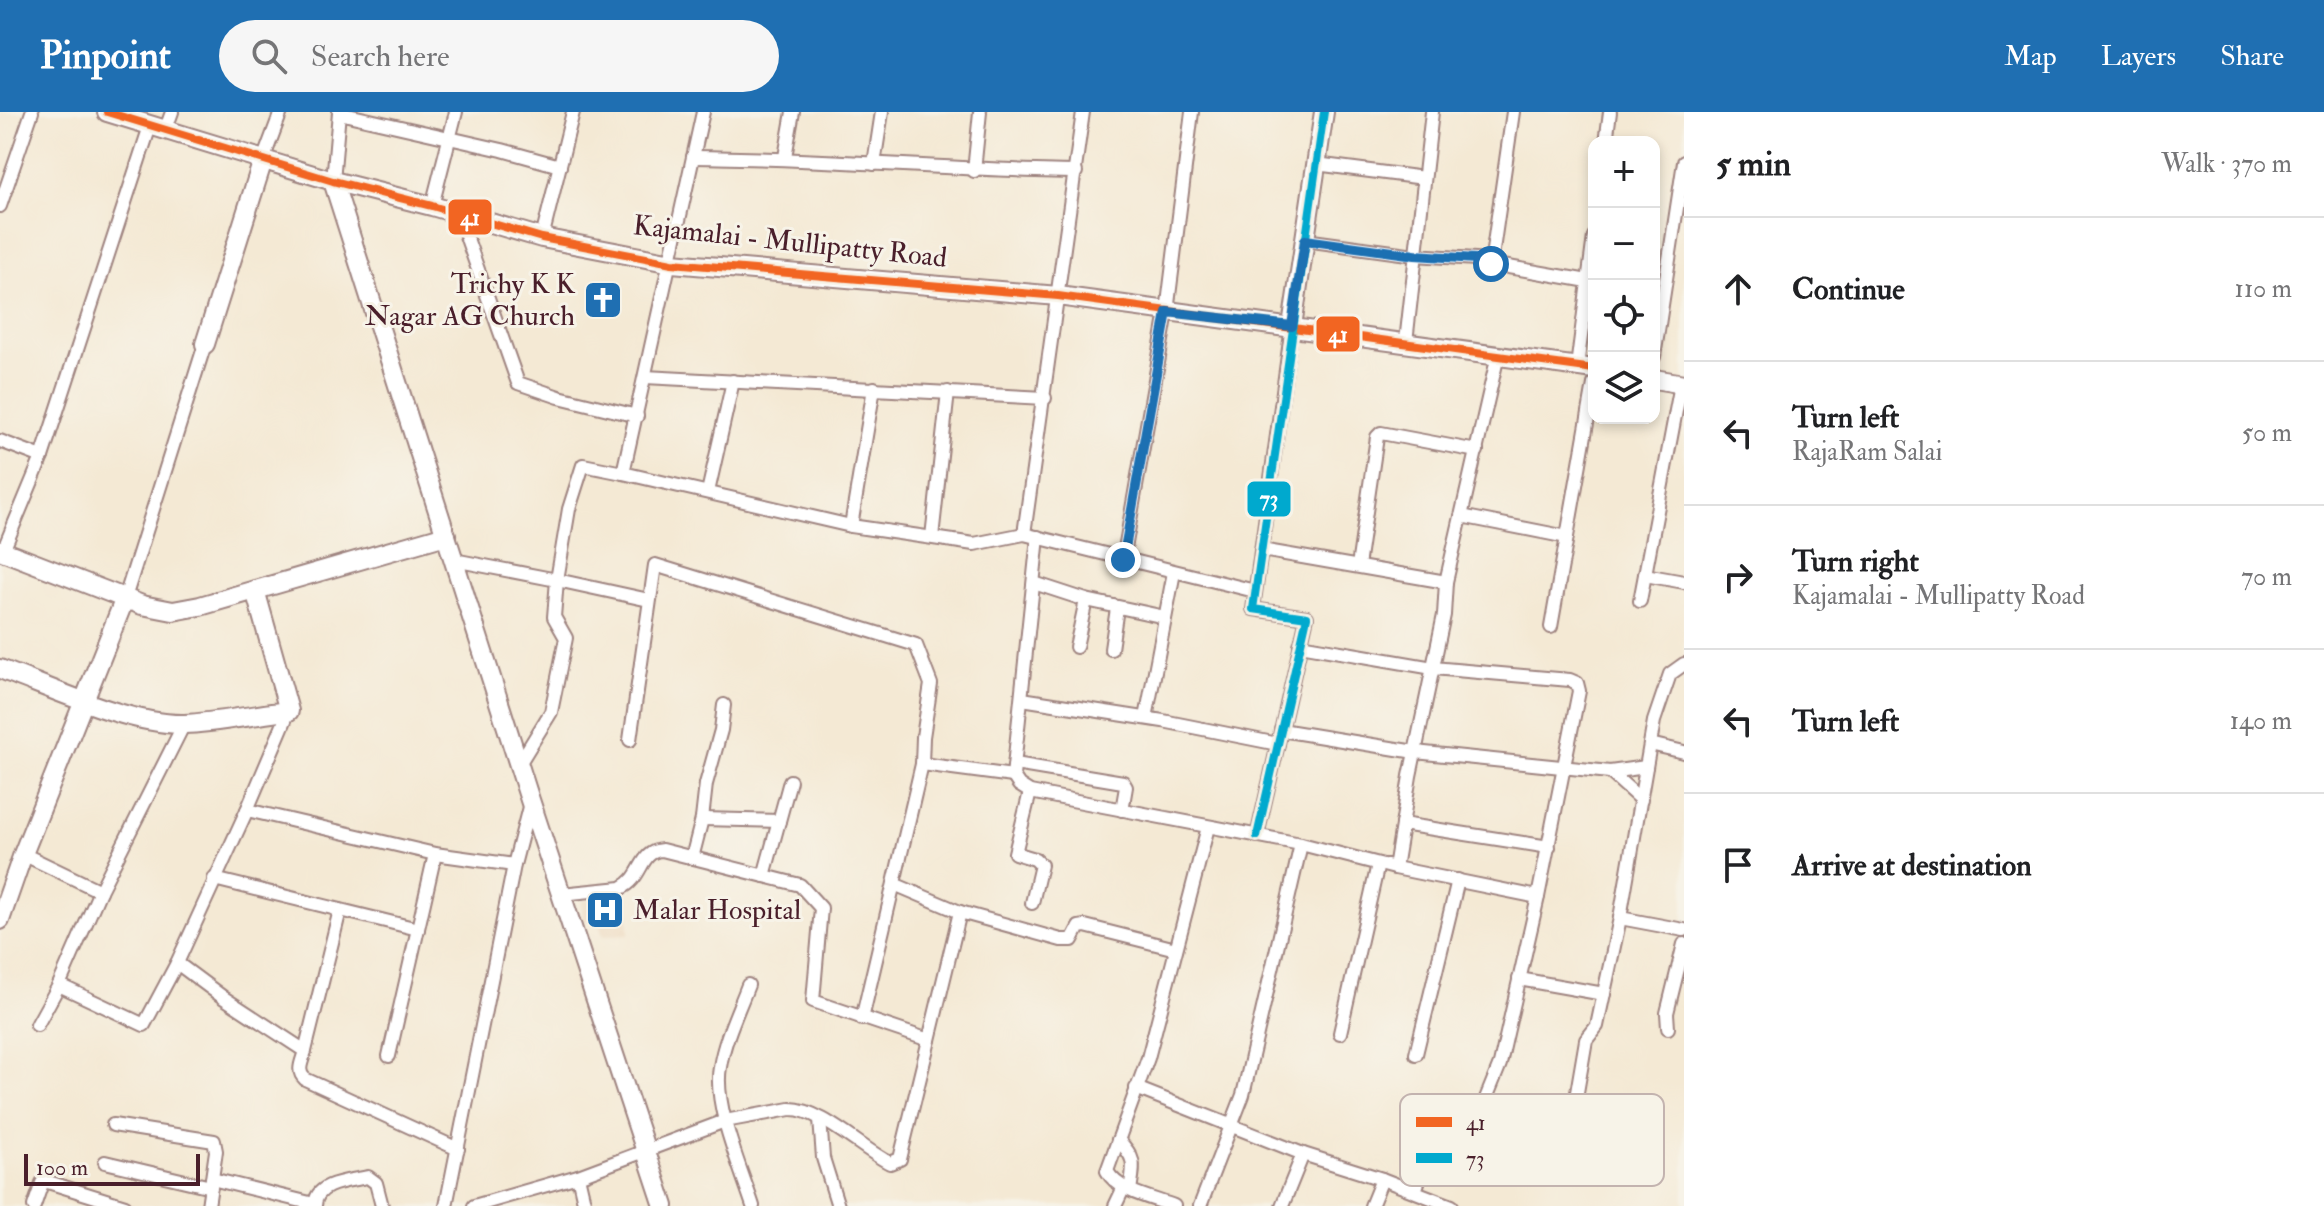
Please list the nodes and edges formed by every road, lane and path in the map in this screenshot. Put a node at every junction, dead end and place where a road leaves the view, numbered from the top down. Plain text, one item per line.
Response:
1 (32, 112) edge
2 (107, 112) edge
3 (172, 112) edge
4 (281, 112) edge
5 (456, 112) edge
6 (573, 112) edge
7 (703, 112) edge
8 (793, 112) edge
9 (882, 112) edge
10 (980, 112) edge
11 (1083, 112) edge
12 (1192, 112) edge
13 (1324, 112) edge
14 (1432, 112) edge
15 (1513, 112) edge
16 (1610, 112) edge
17 (339, 113) edge
18 (158, 129) junction
19 (1607, 136) edge
20 (449, 138) junction
21 (693, 157) junction
22 (785, 157) junction
23 (263, 160) junction
24 (1684, 162) edge
25 (874, 164) junction
26 (1316, 164) junction
27 (560, 166) junction
28 (974, 171) junction
29 (1076, 172) junction
30 (1424, 178) junction
31 (333, 181) junction
32 (0, 206) edge
33 (432, 206) junction
34 (458, 213) junction
35 (542, 238) junction
36 (1305, 240) junction
37 (1415, 255) junction
38 (1491, 260) junction
39 (672, 263) junction
40 (1588, 281) joint
41 (1058, 296) junction
42 (1167, 312) junction
43 (1292, 326) junction
44 (1406, 342) junction
45 (205, 344) joint
46 (1655, 352) edge
47 (1498, 355) junction
48 (1586, 368) edge
49 (645, 377) junction
50 (1660, 380) edge
51 (733, 381) junction
52 (1682, 384) edge
53 (874, 388) junction
54 (948, 392) junction
55 (1045, 398) junction
56 (637, 416) junction
57 (1588, 418) edge
58 (0, 441) edge
59 (1473, 453) junction
60 (42, 457) junction
61 (623, 473) junction
62 (708, 492) junction
63 (1461, 516) junction
64 (851, 526) junction
65 (1024, 534) junction
66 (446, 535) junction
67 (932, 537) junction
68 (1038, 537) junction
69 (1567, 537) junction
70 (2, 550) edge
71 (1261, 550) junction
72 (454, 560) junction
73 (1123, 560) junction
74 (1358, 566) junction
75 (1174, 572) junction
76 (1645, 575) junction
77 (557, 580) junction
78 (1446, 582) junction
79 (1684, 582) edge
80 (1034, 583) junction
81 (1237, 587) junction
82 (255, 590) junction
83 (1255, 591) junction
84 (125, 598) junction
85 (649, 600) junction
86 (1086, 600) junction
87 (1640, 601) dead end
88 (1117, 608) junction
89 (1253, 609) junction
90 (1165, 617) junction
91 (1551, 627) dead end
92 (1300, 645) junction
93 (1076, 647) dead end
94 (1111, 649) dead end
95 (1684, 664) edge
96 (1433, 668) junction
97 (0, 669) edge
98 (1022, 699) junction
99 (86, 700) junction
100 (724, 705) dead end
101 (289, 711) junction
102 (1146, 718) junction
103 (184, 724) junction
104 (1281, 730) junction
105 (630, 740) dead end
106 (1278, 744) junction
107 (1650, 744) junction
108 (1415, 752) junction
109 (1684, 752) edge
110 (519, 764) junction
111 (922, 764) junction
112 (1565, 767) junction
113 (1646, 767) junction
114 (1014, 770) junction
115 (1610, 772) junction
116 (790, 781) dead end
117 (1030, 792) junction
118 (530, 800) junction
119 (1641, 800) junction
120 (247, 810) junction
121 (1122, 810) junction
122 (702, 819) junction
123 (779, 821) junction
124 (1402, 824) junction
125 (1208, 827) junction
126 (1257, 836) junction
127 (1301, 844) junction
128 (1549, 847) junction
129 (23, 854) junction
130 (435, 854) junction
131 (692, 858) junction
132 (1378, 864) junction
133 (514, 865) junction
134 (1395, 868) junction
135 (764, 876) junction
136 (6, 879) edge
137 (214, 879) junction
138 (1458, 880) junction
139 (894, 884) junction
140 (100, 891) junction
141 (561, 894) junction
142 (1538, 897) junction
143 (1032, 903) dead end
144 (340, 910) junction
145 (960, 912) junction
146 (1620, 918) junction
147 (0, 920) edge
148 (418, 929) junction
149 (1684, 930) edge
150 (1684, 944) edge
151 (1176, 949) junction
152 (177, 963) junction
153 (1519, 979) junction
154 (59, 985) junction
155 (748, 985) dead end
156 (1604, 994) junction
157 (862, 1019) junction
158 (37, 1025) dead end
159 (1668, 1028) dead end
160 (1340, 1033) dead end
161 (929, 1040) junction
162 (305, 1051) junction
163 (1416, 1054) dead end
164 (389, 1056) dead end
165 (1136, 1088) junction
166 (1488, 1094) edge
167 (1577, 1094) edge
168 (820, 1119) junction
169 (725, 1121) junction
170 (1231, 1124) junction
171 (113, 1125) dead end
172 (1118, 1140) junction
173 (458, 1149) junction
174 (646, 1150) junction
175 (1303, 1154) junction
176 (105, 1162) dead end
177 (578, 1176) junction
178 (1382, 1179) junction
179 (211, 1183) junction
180 (1400, 1186) edge
181 (1401, 1186) edge
182 (1417, 1186) edge
183 (1127, 1188) junction
184 (1415, 1191) junction
185 (101, 1202) edge
186 (314, 1205) edge
187 (34, 1206) edge
188 (125, 1206) edge
189 (208, 1206) edge
190 (382, 1206) edge
191 (446, 1206) edge
192 (474, 1206) edge
193 (585, 1206) edge
194 (664, 1206) edge
195 (753, 1206) edge
196 (838, 1206) edge
197 (1115, 1206) edge
198 (1174, 1206) edge
199 (1200, 1206) edge
200 (1282, 1206) edge
201 (1371, 1206) edge
202 (1451, 1206) edge

1 - 32 street
2 - 18 street, Kajamalai - Mullipatty Road
3 - 18 street
4 - 23 street
5 - 20 street
6 - 27 street
7 - 21 street
8 - 22 street
9 - 25 street
10 - 28 street
11 - 29 street
12 - 42 street
13 - 26 street
14 - 30 street
15 - 38 street
16 - 19 street
17 - 20 street
17 - 31 street
18 - 23 street, Kajamalai - Mullipatty Road
18 - 60 street
20 - 27 street
20 - 33 street
21 - 22 street
21 - 39 street
22 - 25 street
23 - 31 street, Kajamalai - Mullipatty Road
23 - 45 street
24 - 46 street
25 - 28 street
26 - 30 street
26 - 36 street
27 - 35 street
28 - 29 street
29 - 41 street
30 - 37 street
31 - 33 street, Kajamalai - Mullipatty Road
31 - 66 street
33 - 34 street, Kajamalai - Mullipatty Road
34 - 35 street, Kajamalai - Mullipatty Road
34 - 56 street
35 - 39 street, Kajamalai - Mullipatty Road
36 - 37 street
36 - 43 street
37 - 38 street
37 - 44 street
38 - 40 street
39 - 41 street, Kajamalai - Mullipatty Road
39 - 49 street
40 - 48 street
41 - 42 street, Kajamalai - Mullipatty Road
41 - 55 street
42 - 43 street, Kajamalai - Mullipatty Road
42 - 73 street
43 - 44 street, Kajamalai - Mullipatty Road
43 - 71 street
44 - 47 street, Kajamalai - Mullipatty Road
45 - 84 street
47 - 48 street, Kajamalai - Mullipatty Road
47 - 59 street
49 - 51 street
49 - 56 street
50 - 52 street
51 - 53 street
51 - 62 street
52 - 76 street
53 - 54 street
53 - 64 street
54 - 55 street
54 - 67 street
55 - 65 street
56 - 61 street
57 - 69 street
58 - 60 street
59 - 63 street
59 - 74 street
60 - 70 street
61 - 62 street
61 - 77 street
62 - 64 street
63 - 69 street
63 - 78 street
64 - 67 street
65 - 67 street
65 - 68 street
66 - 72 street
66 - 82 street
68 - 73 street
68 - 80 street
69 - 91 street
70 - 84 street
71 - 74 street
71 - 83 street
72 - 77 street
72 - 110 street
73 - 75 street
74 - 78 street
75 - 81 street
75 - 90 street
76 - 79 street
76 - 87 street
77 - 85 street
77 - 110 street
78 - 96 street
80 - 86 street
80 - 98 street
81 - 83 street
81 - 89 street
82 - 84 street
82 - 101 street
83 - 89 street
84 - 99 street
85 - 105 street
85 - 111 street
86 - 88 street
86 - 93 street
88 - 90 street
88 - 94 street
89 - 92 street
90 - 102 street
92 - 96 street
92 - 104 street
95 - 107 street
96 - 108 street
96 - 112 street
97 - 99 street
98 - 102 street
98 - 114 street
99 - 103 street
99 - 129 street
100 - 122 street
101 - 103 street
101 - 120 street
102 - 106 street
103 - 140 street
104 - 106 street
104 - 108 street
106 - 126 street
107 - 109 street
107 - 113 street
108 - 112 street
108 - 124 street
110 - 118 street
111 - 114 street
111 - 139 street
112 - 115 street
112 - 128 street
113 - 115 street
113 - 119 street
114 - 117 street
114 - 121 street
115 - 119 street
116 - 123 street
117 - 121 street
117 - 143 street
118 - 133 street
118 - 141 street
119 - 146 street
120 - 130 street
120 - 137 street
121 - 125 street
122 - 123 street
122 - 131 street
123 - 135 street
124 - 128 street
124 - 134 street
125 - 126 street
125 - 151 street
126 - 127 street
127 - 132 street
127 - 170 street
128 - 142 street
129 - 136 street
129 - 140 street
130 - 133 street
130 - 148 street
131 - 135 street
131 - 141 street
132 - 134 street
132 - 160 street
133 - 173 street
134 - 138 street
135 - 157 street
136 - 147 street
137 - 144 street
137 - 152 street
138 - 142 street
138 - 163 street
139 - 145 street
139 - 157 street
140 - 154 street
141 - 174 street
142 - 153 street
144 - 148 street
144 - 162 street
145 - 151 street
145 - 161 street
146 - 149 street
146 - 156 street
148 - 164 street
150 - 159 street
151 - 165 street
152 - 154 street
152 - 162 street
153 - 156 street
153 - 166 street
154 - 158 street
155 - 169 street
156 - 167 street
157 - 161 street
161 - 168 street
162 - 173 street
165 - 170 street
165 - 172 street
168 - 169 street
168 - 196 street
169 - 174 street
169 - 195 street
170 - 175 street
170 - 199 street
171 - 179 street
172 - 183 street
172 - 183 street
173 - 191 street
174 - 177 street
174 - 194 street
175 - 178 street
175 - 200 street
176 - 179 street
177 - 192 street
177 - 193 street
178 - 180 street
178 - 201 street
179 - 186 street
179 - 189 street
181 - 184 street
182 - 184 street
183 - 197 street
183 - 198 street
184 - 202 street
185 - 187 street
185 - 188 street
186 - 190 street

